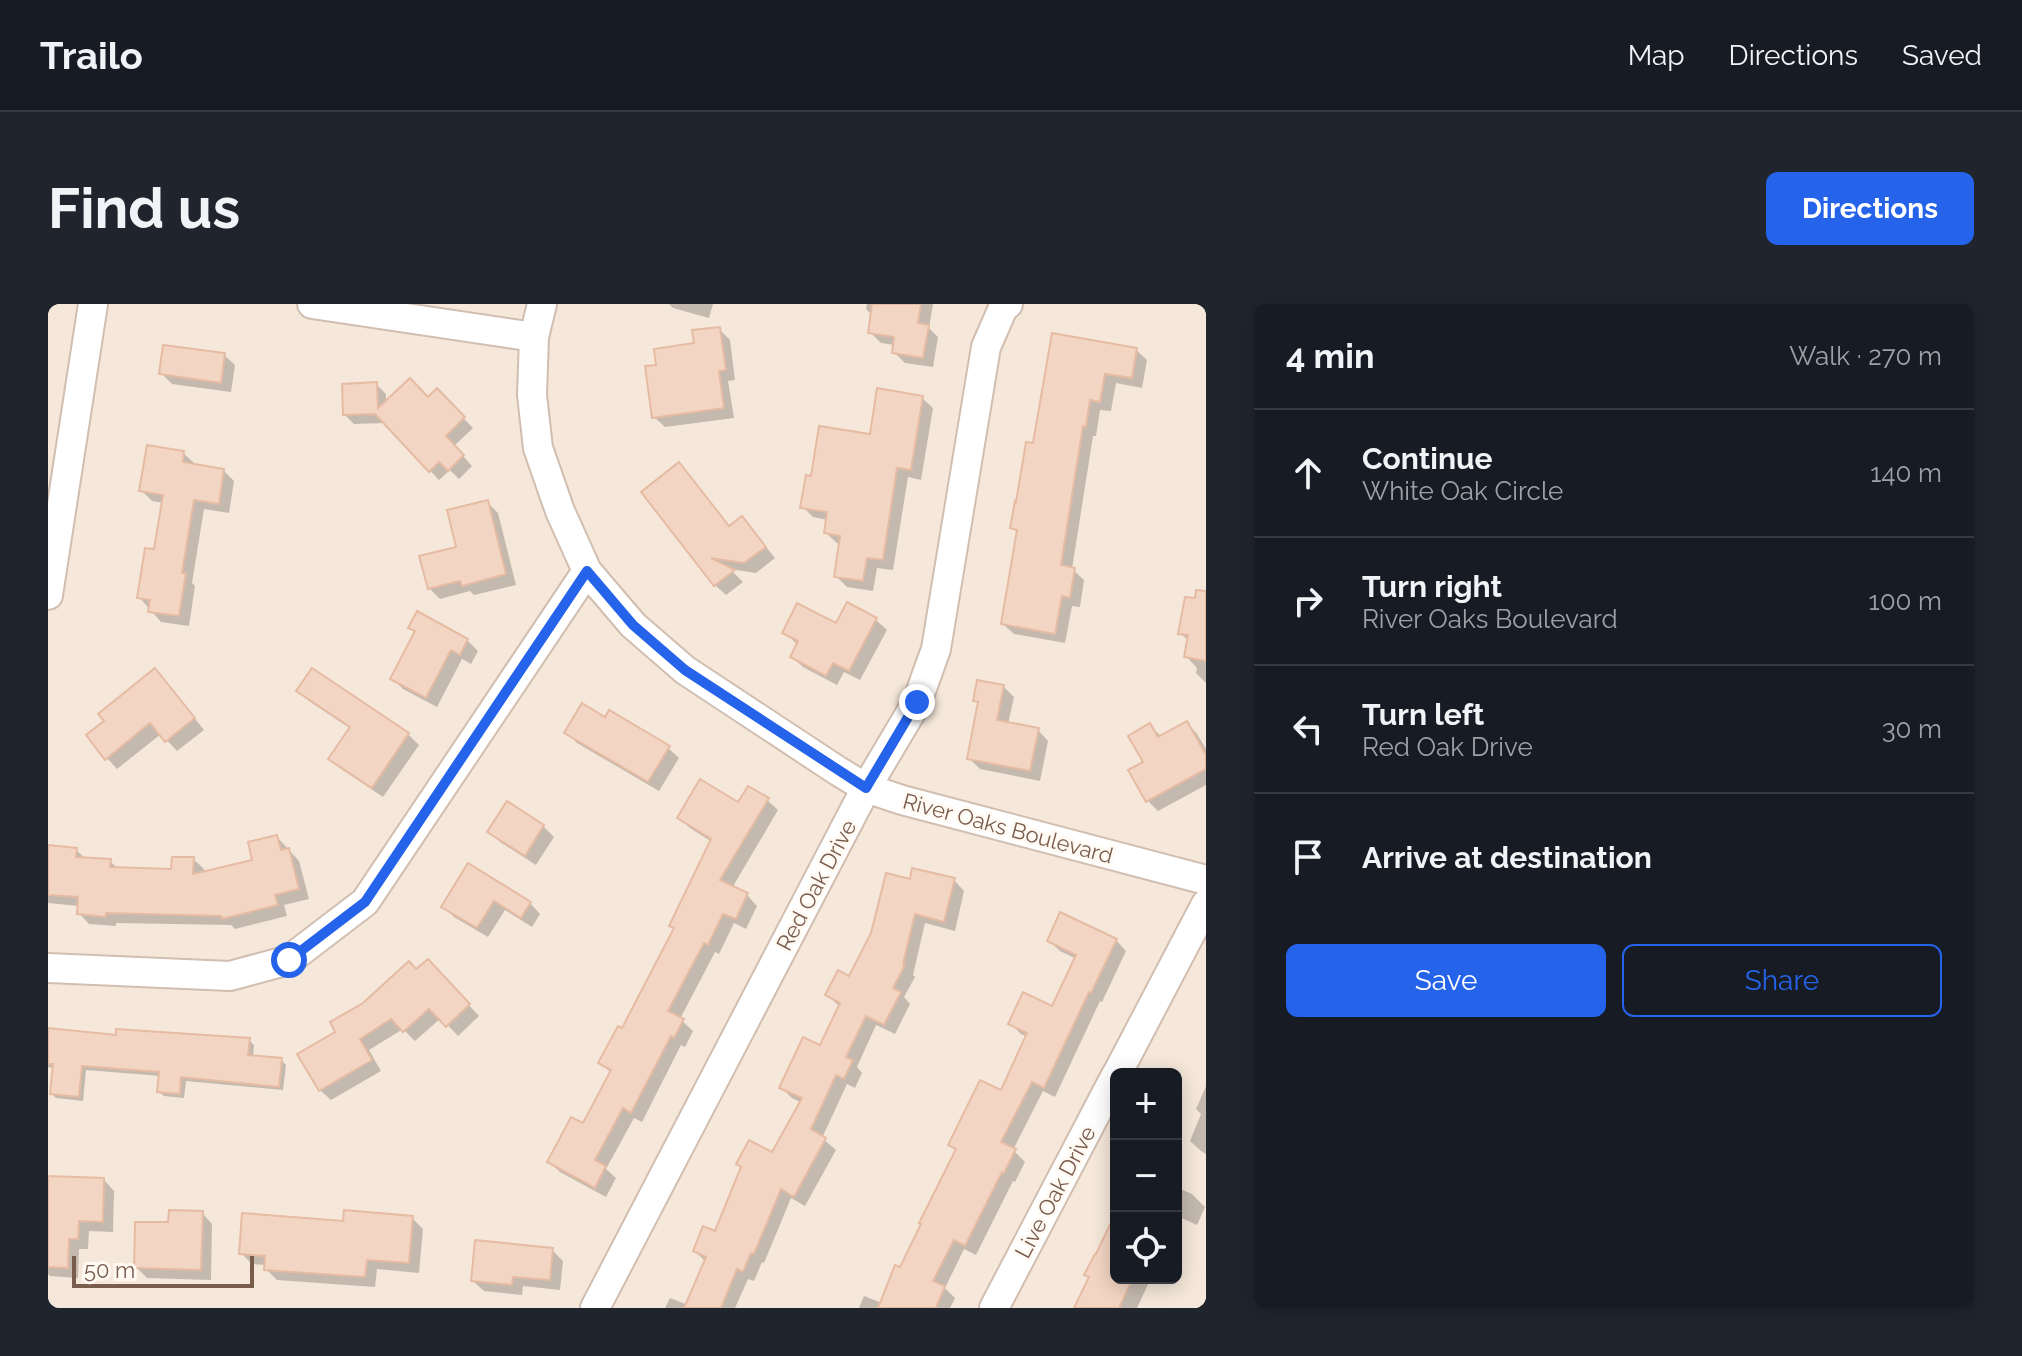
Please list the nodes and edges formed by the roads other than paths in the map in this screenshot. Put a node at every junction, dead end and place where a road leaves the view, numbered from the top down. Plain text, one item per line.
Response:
1 (93, 304) edge
2 (312, 304) edge
3 (542, 304) edge
4 (1008, 304) edge
5 (534, 337) junction
6 (587, 571) junction
7 (48, 595) edge
8 (866, 788) junction
9 (1206, 880) edge
10 (1206, 904) edge
11 (48, 968) edge
12 (1119, 1068) edge
13 (1110, 1086) edge
14 (595, 1308) edge
15 (994, 1308) edge

1 - 7 street
2 - 5 street
3 - 5 street, River Oaks Boulevard
4 - 8 street, Red Oak Drive
5 - 6 street, River Oaks Boulevard
6 - 8 street, River Oaks Boulevard
6 - 11 street
8 - 9 street, River Oaks Boulevard
8 - 14 street, Red Oak Drive
10 - 12 street, Live Oak Drive
13 - 15 street, Live Oak Drive

